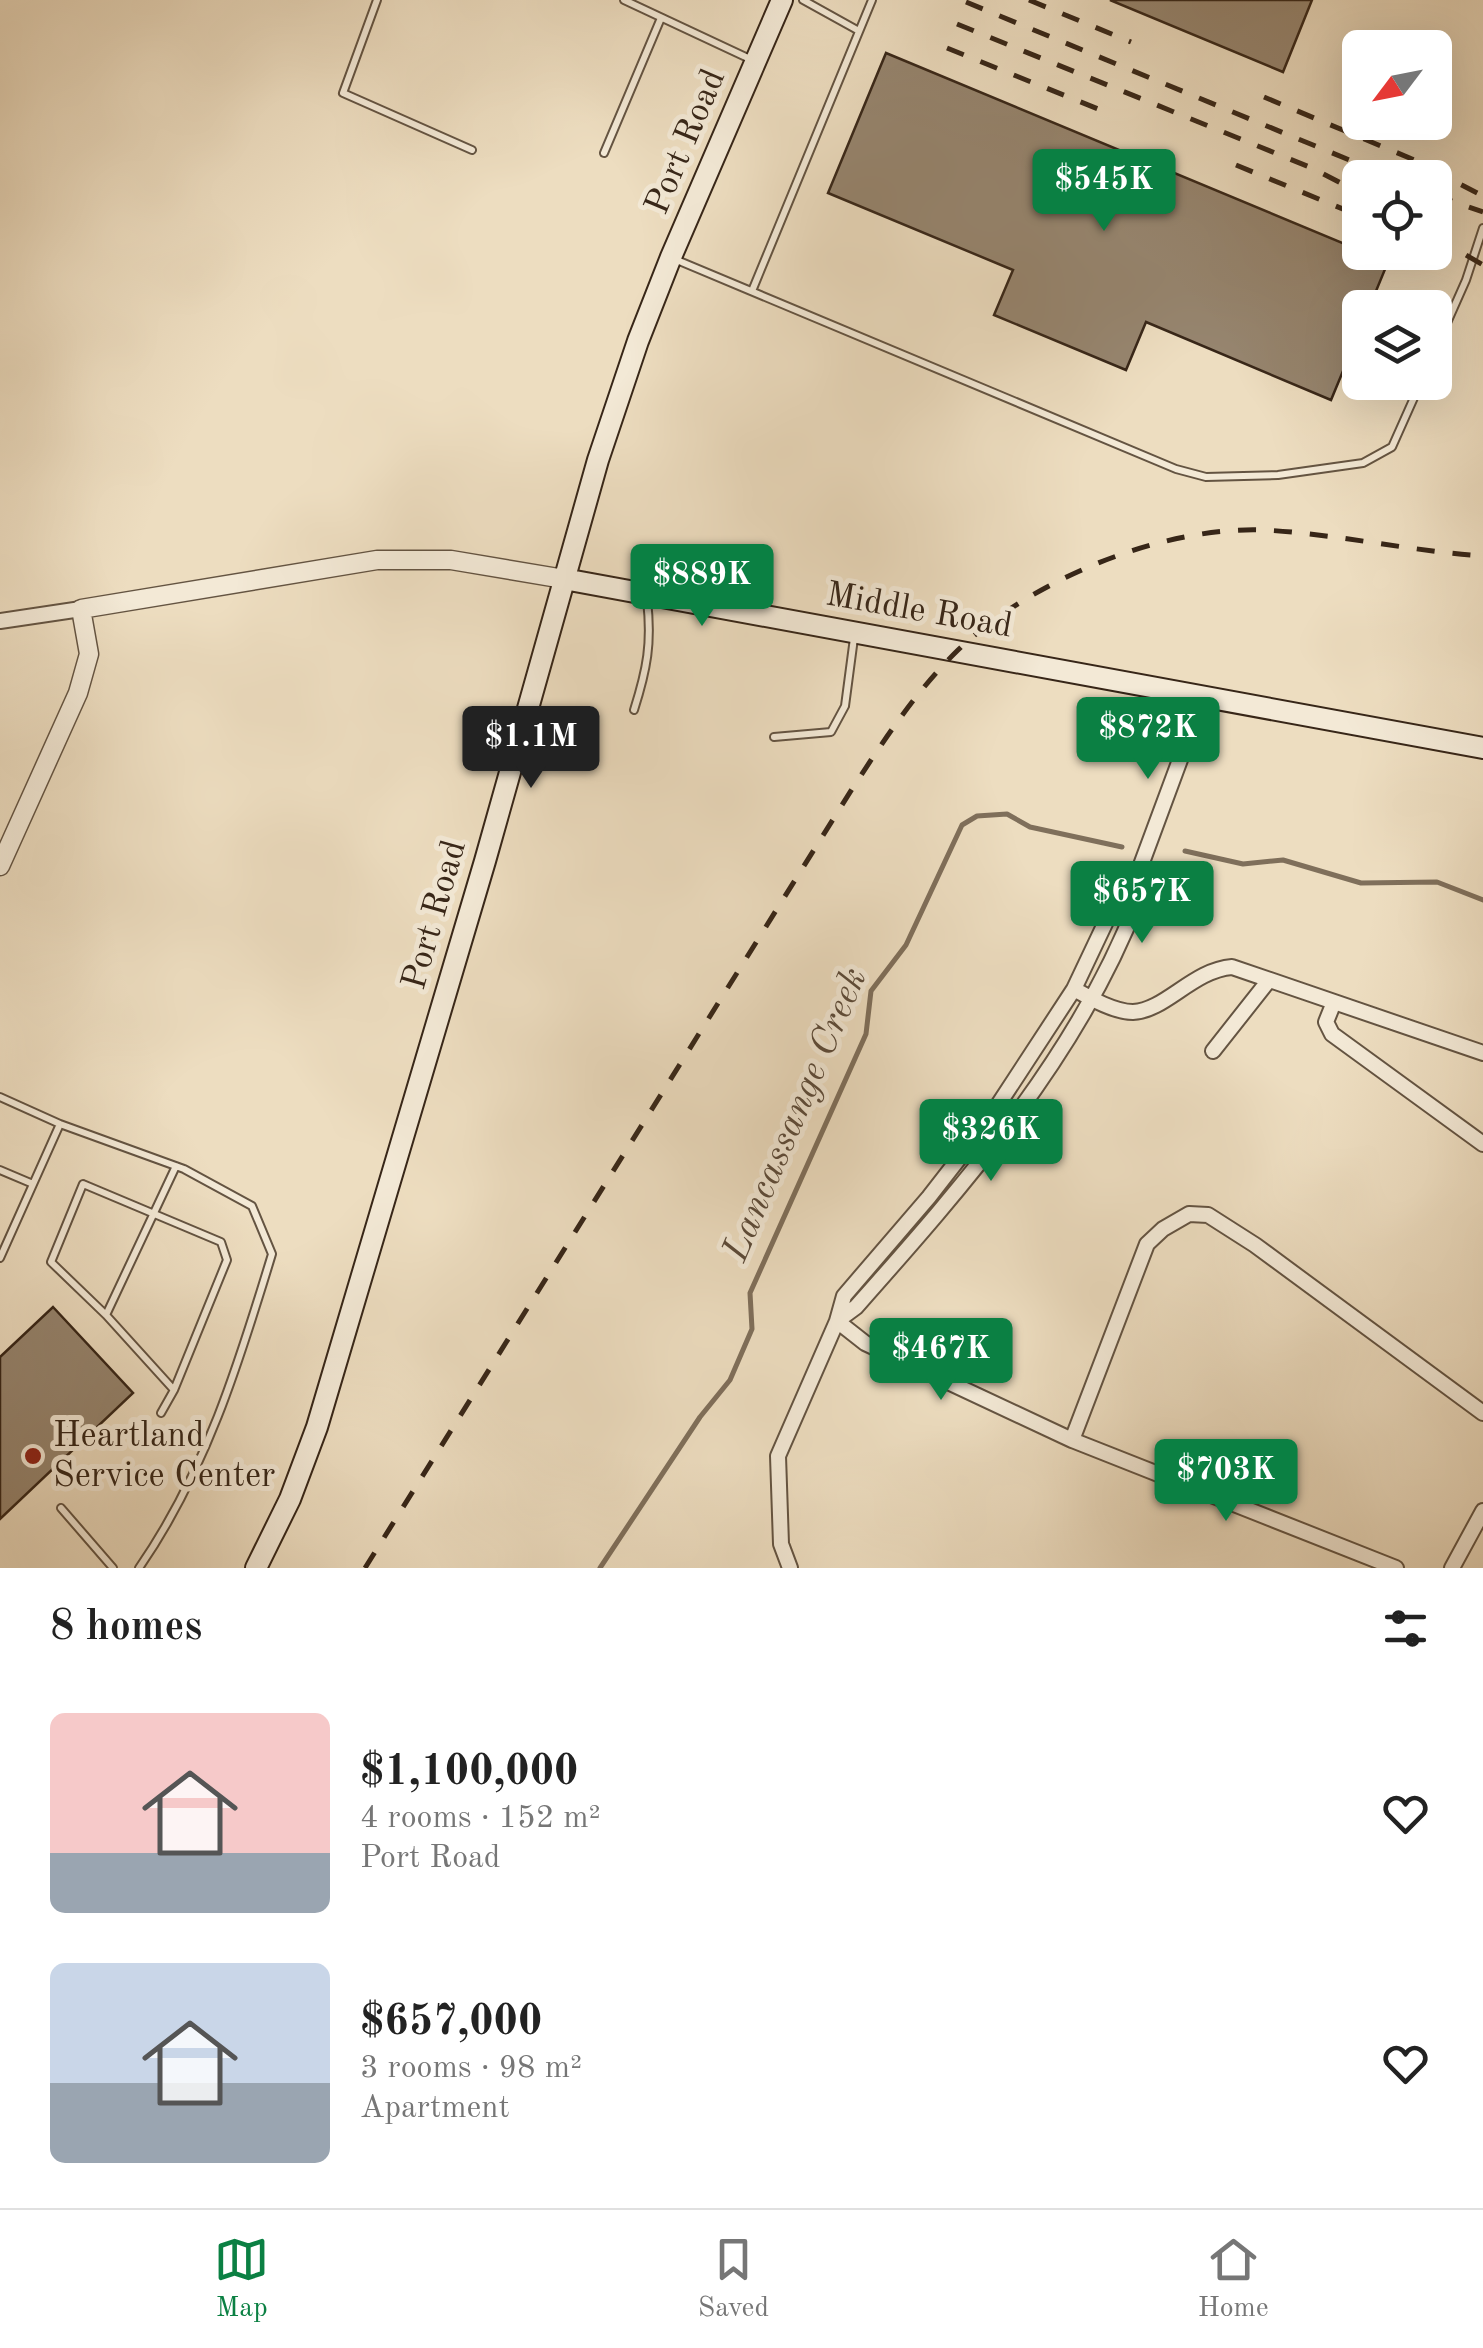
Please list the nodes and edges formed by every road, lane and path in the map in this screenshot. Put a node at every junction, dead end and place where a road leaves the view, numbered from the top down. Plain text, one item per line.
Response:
1 (377, 0) edge
2 (624, 0) edge
3 (782, 0) edge
4 (803, 0) edge
5 (872, 0) edge
6 (662, 18) junction
7 (859, 32) junction
8 (756, 62) junction
9 (472, 150) dead end
10 (604, 152) dead end
11 (1483, 228) edge
12 (671, 258) junction
13 (752, 291) junction
14 (1452, 312) edge
15 (1413, 400) edge
16 (564, 579) junction
17 (646, 594) junction
18 (81, 610) junction
19 (0, 621) edge
20 (854, 632) junction
21 (1204, 695) junction
22 (634, 710) dead end
23 (774, 738) dead end
24 (1483, 748) edge
25 (0, 866) edge
26 (1134, 884) junction
27 (1269, 980) junction
28 (1074, 989) junction
29 (1092, 998) junction
30 (1334, 1002) junction
31 (1214, 1051) dead end
32 (1483, 1053) edge
33 (0, 1097) edge
34 (60, 1124) junction
35 (1483, 1144) edge
36 (176, 1166) junction
37 (0, 1170) edge
38 (33, 1184) junction
39 (154, 1212) junction
40 (0, 1258) edge
41 (106, 1315) junction
42 (837, 1321) junction
43 (174, 1390) junction
44 (1483, 1413) edge
45 (161, 1414) dead end
46 (1072, 1440) junction
47 (61, 1508) dead end
48 (1483, 1511) edge
49 (112, 1568) edge
50 (139, 1568) edge
51 (256, 1568) edge
52 (790, 1568) edge
53 (1396, 1568) edge
54 (1452, 1568) edge

1 - 9 lane
2 - 6 lane
3 - 8 main road, Port Road
4 - 7 lane
5 - 7 lane
6 - 8 lane
6 - 10 lane
7 - 13 lane
8 - 12 main road, Port Road
11 - 14 lane
12 - 13 lane
12 - 16 main road, Port Road
13 - 15 lane
16 - 17 main road, Middle Road
16 - 18 street, Middle Road
16 - 51 main road, Port Road
17 - 20 main road, Middle Road
17 - 22 lane
18 - 19 street
18 - 25 street
20 - 21 main road, Middle Road
20 - 23 lane
21 - 24 main road, Middle Road
21 - 26 street
26 - 28 street
26 - 29 street
27 - 29 street
27 - 30 street
27 - 31 street
28 - 29 street
28 - 42 street
29 - 42 street
30 - 32 street
30 - 35 street
33 - 34 lane
34 - 36 lane
34 - 38 lane
36 - 39 lane
36 - 50 lane
37 - 38 lane
38 - 40 lane
39 - 41 lane
39 - 41 lane
39 - 43 lane
41 - 43 lane
42 - 46 street
42 - 52 street
43 - 45 lane
44 - 46 street
46 - 53 street
47 - 49 lane
48 - 54 street

